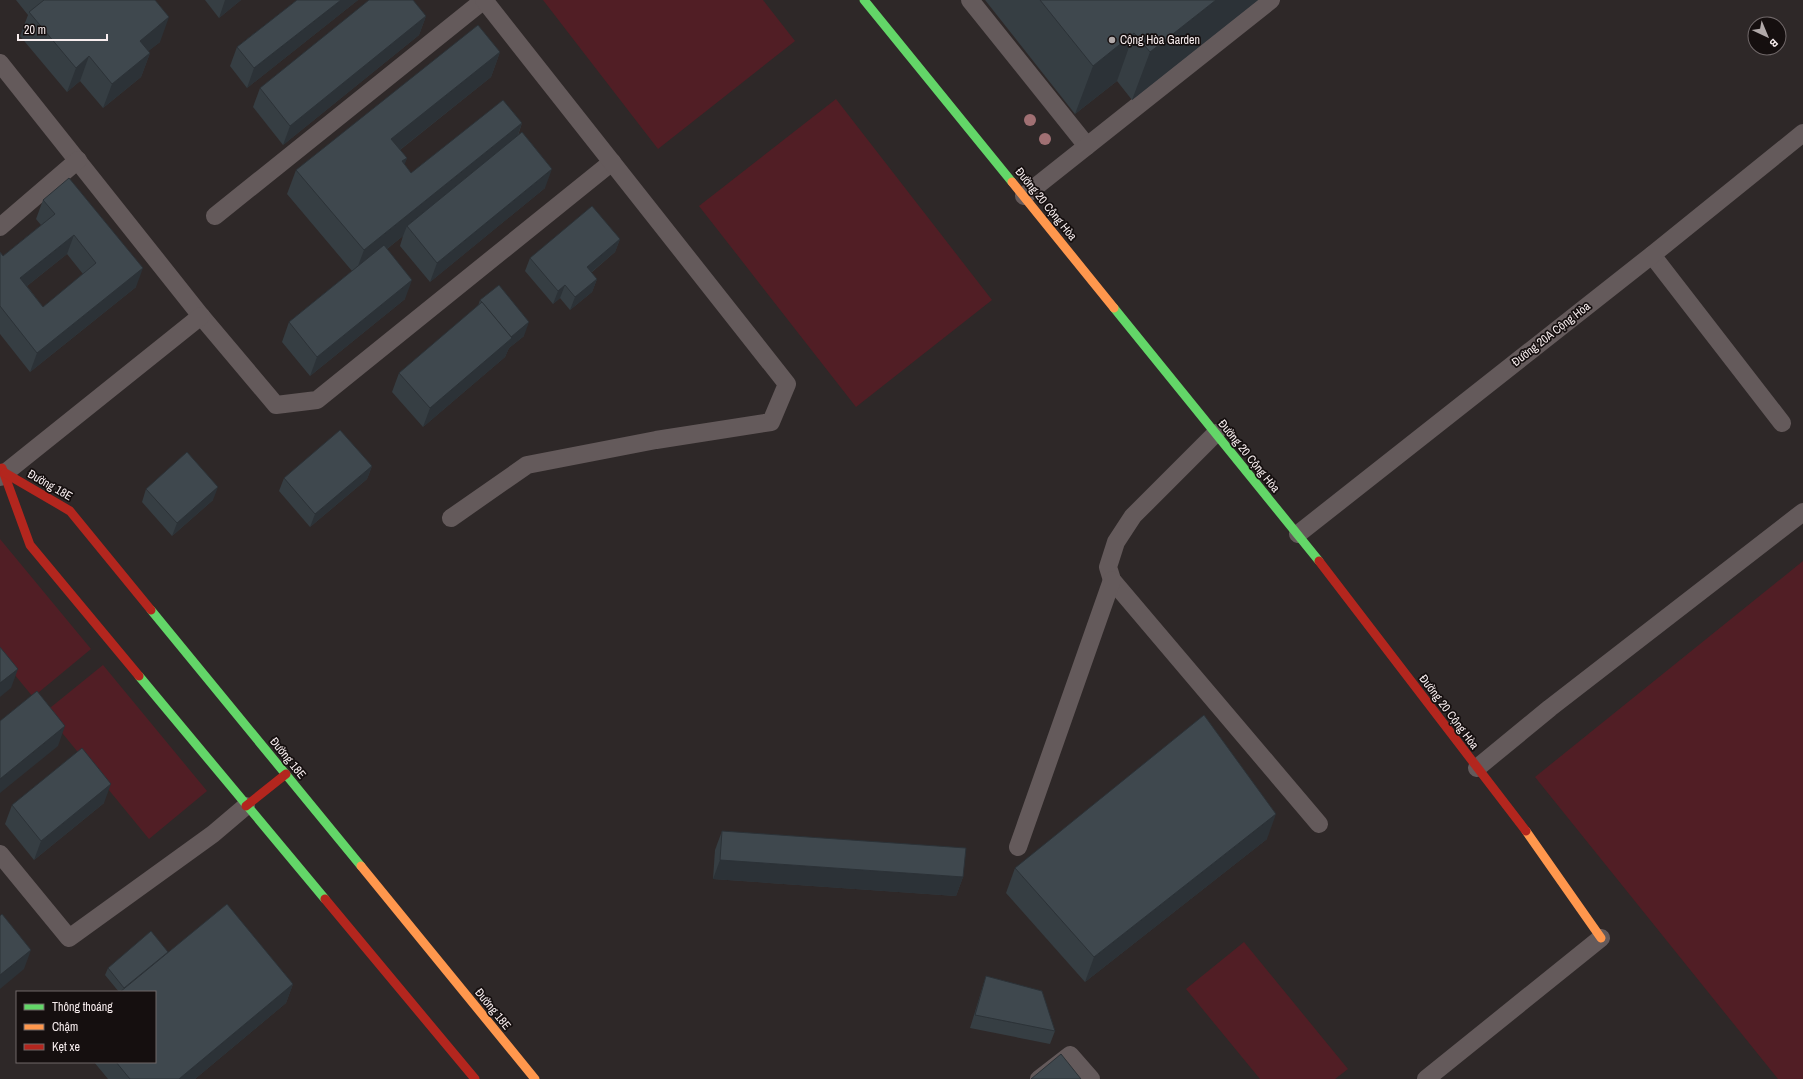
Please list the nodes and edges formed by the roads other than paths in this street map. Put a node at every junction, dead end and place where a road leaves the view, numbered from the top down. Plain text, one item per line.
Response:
1 (484, 0) edge
2 (864, 0) edge
3 (970, 0) edge
4 (1271, 0) edge
5 (0, 63) edge
6 (1803, 133) edge
7 (1087, 146) junction
8 (78, 160) junction
9 (612, 162) junction
10 (1024, 196) junction
11 (215, 216) dead end
12 (0, 227) edge
13 (1652, 255) junction
14 (201, 316) junction
15 (1782, 423) dead end
16 (1216, 433) junction
17 (2, 472) edge
18 (1803, 512) edge
19 (451, 518) dead end
20 (1298, 534) junction
21 (1112, 580) junction
22 (1477, 768) junction
23 (286, 774) junction
24 (246, 806) junction
25 (1319, 824) dead end
26 (1018, 847) dead end
27 (0, 854) edge
28 (1601, 938) joint
29 (475, 1079) edge
30 (535, 1079) edge
31 (1039, 1079) edge
32 (1091, 1079) edge
33 (1426, 1079) edge

1 - 9 lane
1 - 11 lane
2 - 10 main road, Đường 20 Cộng Hòa
3 - 7 lane
4 - 7 lane
5 - 8 lane
6 - 13 lane, Đường 20A Cộng Hòa
7 - 10 lane
8 - 12 lane
8 - 14 lane
9 - 14 lane
9 - 19 lane
10 - 16 main road, Đường 20 Cộng Hòa
13 - 15 lane
13 - 20 lane, Đường 20A Cộng Hòa
14 - 17 lane
16 - 20 main road, Đường 20 Cộng Hòa
16 - 21 lane
17 - 23 main road, Đường 18E
17 - 24 main road, Đường 18E
18 - 22 lane
20 - 22 main road, Đường 20 Cộng Hòa
21 - 25 lane
21 - 26 lane
22 - 28 main road, Đường 20 Cộng Hòa
23 - 24 main road
23 - 30 main road, Đường 18E
24 - 27 lane
24 - 29 main road, Đường 18E
28 - 33 lane
31 - 32 lane

